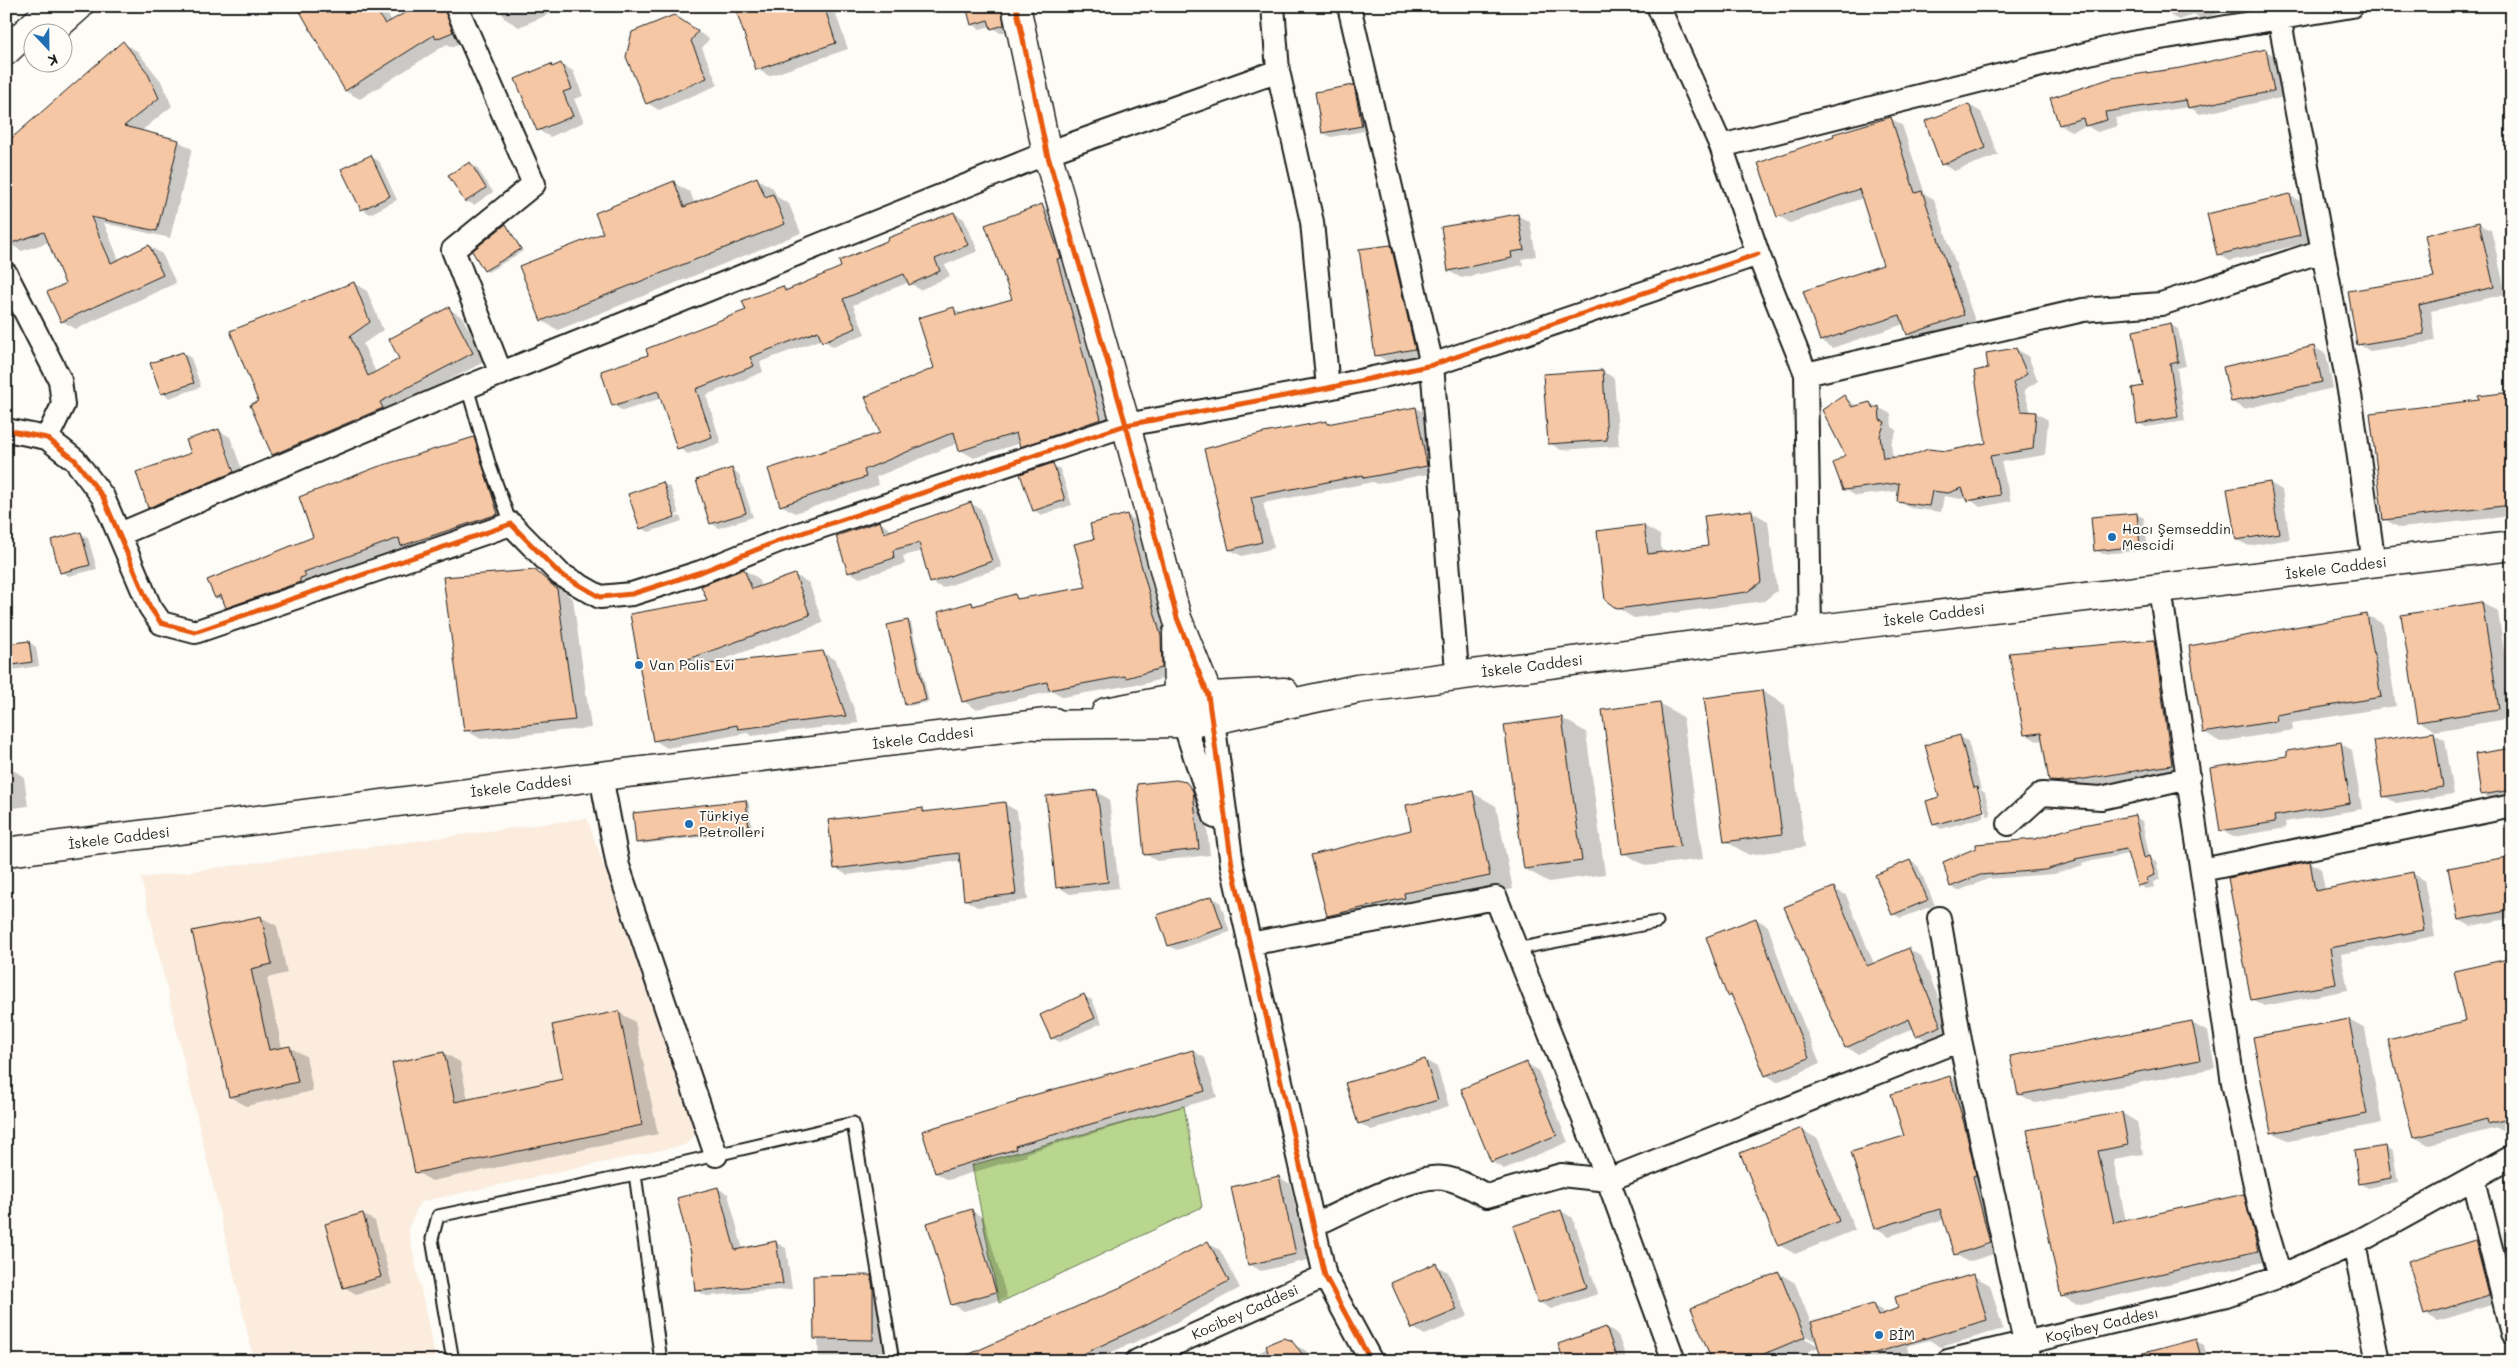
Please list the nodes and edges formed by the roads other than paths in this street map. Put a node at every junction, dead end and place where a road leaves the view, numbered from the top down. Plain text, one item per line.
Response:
1 (54, 6) edge
2 (79, 6) edge
3 (456, 6) edge
4 (1016, 6) edge
5 (1273, 6) edge
6 (1349, 6) edge
7 (1658, 6) edge
8 (2352, 6) edge
9 (2279, 13) edge
10 (61, 22) edge
11 (6, 51) edge
12 (22, 57) edge
13 (1278, 71) junction
14 (6, 72) edge
15 (1721, 146) junction
16 (1047, 153) junction
17 (2322, 251) junction
18 (1758, 254) junction
19 (6, 274) edge
20 (1432, 365) junction
21 (501, 374) junction
22 (1806, 374) junction
23 (467, 387) junction
24 (1328, 388) junction
25 (1126, 425) junction
26 (6, 430) edge
27 (47, 438) junction
28 (511, 524) junction
29 (120, 534) junction
30 (2512, 546) edge
31 (2374, 564) junction
32 (2160, 589) junction
33 (1177, 618) junction
34 (1810, 630) junction
35 (1456, 659) dead end
36 (1210, 707) junction
37 (1181, 711) junction
38 (601, 776) junction
39 (2189, 778) junction
40 (2512, 806) edge
41 (2009, 824) dead end
42 (6, 852) edge
43 (1232, 865) junction
44 (2202, 870) junction
45 (1939, 918) dead end
46 (1657, 922) dead end
47 (1249, 944) junction
48 (1516, 949) junction
49 (1960, 1040) junction
50 (716, 1155) junction
51 (2512, 1157) edge
52 (635, 1174) junction
53 (1608, 1180) junction
54 (2474, 1180) junction
55 (1314, 1225) junction
56 (2354, 1244) junction
57 (1325, 1276) junction
58 (2280, 1276) junction
59 (2512, 1333) edge
60 (2027, 1352) edge
61 (453, 1361) edge
62 (661, 1361) edge
63 (894, 1361) edge
64 (1137, 1361) edge
65 (1371, 1361) edge
66 (1674, 1361) edge
67 (1948, 1361) edge
68 (2378, 1361) edge

1 - 11 main road
2 - 10 main road
3 - 21 street
4 - 16 main road
5 - 13 street
6 - 20 street
7 - 15 street
8 - 9 street
9 - 15 street
9 - 17 street
12 - 14 main road
13 - 16 street
13 - 24 street
15 - 18 street
16 - 21 street
16 - 25 main road
17 - 22 street
17 - 31 street
18 - 20 street
18 - 22 street
19 - 27 street
20 - 24 street
20 - 35 street
21 - 23 street
22 - 34 street
23 - 28 lane
23 - 29 street
24 - 25 street
25 - 28 street
25 - 33 main road
26 - 27 street
27 - 29 street
28 - 29 street
30 - 31 main road, İskele Caddesi
31 - 32 main road, İskele Caddesi
32 - 34 main road, İskele Caddesi
32 - 39 street
33 - 36 main road
33 - 37 main road
34 - 36 main road, İskele Caddesi
36 - 37 main road, İskele Caddesi
36 - 43 street
37 - 38 main road, İskele Caddesi
37 - 43 street
38 - 42 main road, İskele Caddesi
38 - 50 street
39 - 41 street
39 - 44 street
40 - 44 street
43 - 47 street
44 - 58 street
45 - 49 street
46 - 48 lane
47 - 48 street
47 - 55 street
48 - 53 street
49 - 53 street
49 - 60 street
50 - 52 lane
50 - 63 lane
51 - 54 street, Koçibey Caddesı
52 - 61 lane
52 - 62 lane
53 - 55 street
53 - 66 street
54 - 56 street, Koçibey Caddesı
54 - 59 street
55 - 57 street
56 - 58 street, Koçibey Caddesı
56 - 68 street
57 - 64 street, Kocibey Caddesi
57 - 65 street
58 - 60 street, Koçibey Caddesı
60 - 67 street, Koçibey Caddesı

